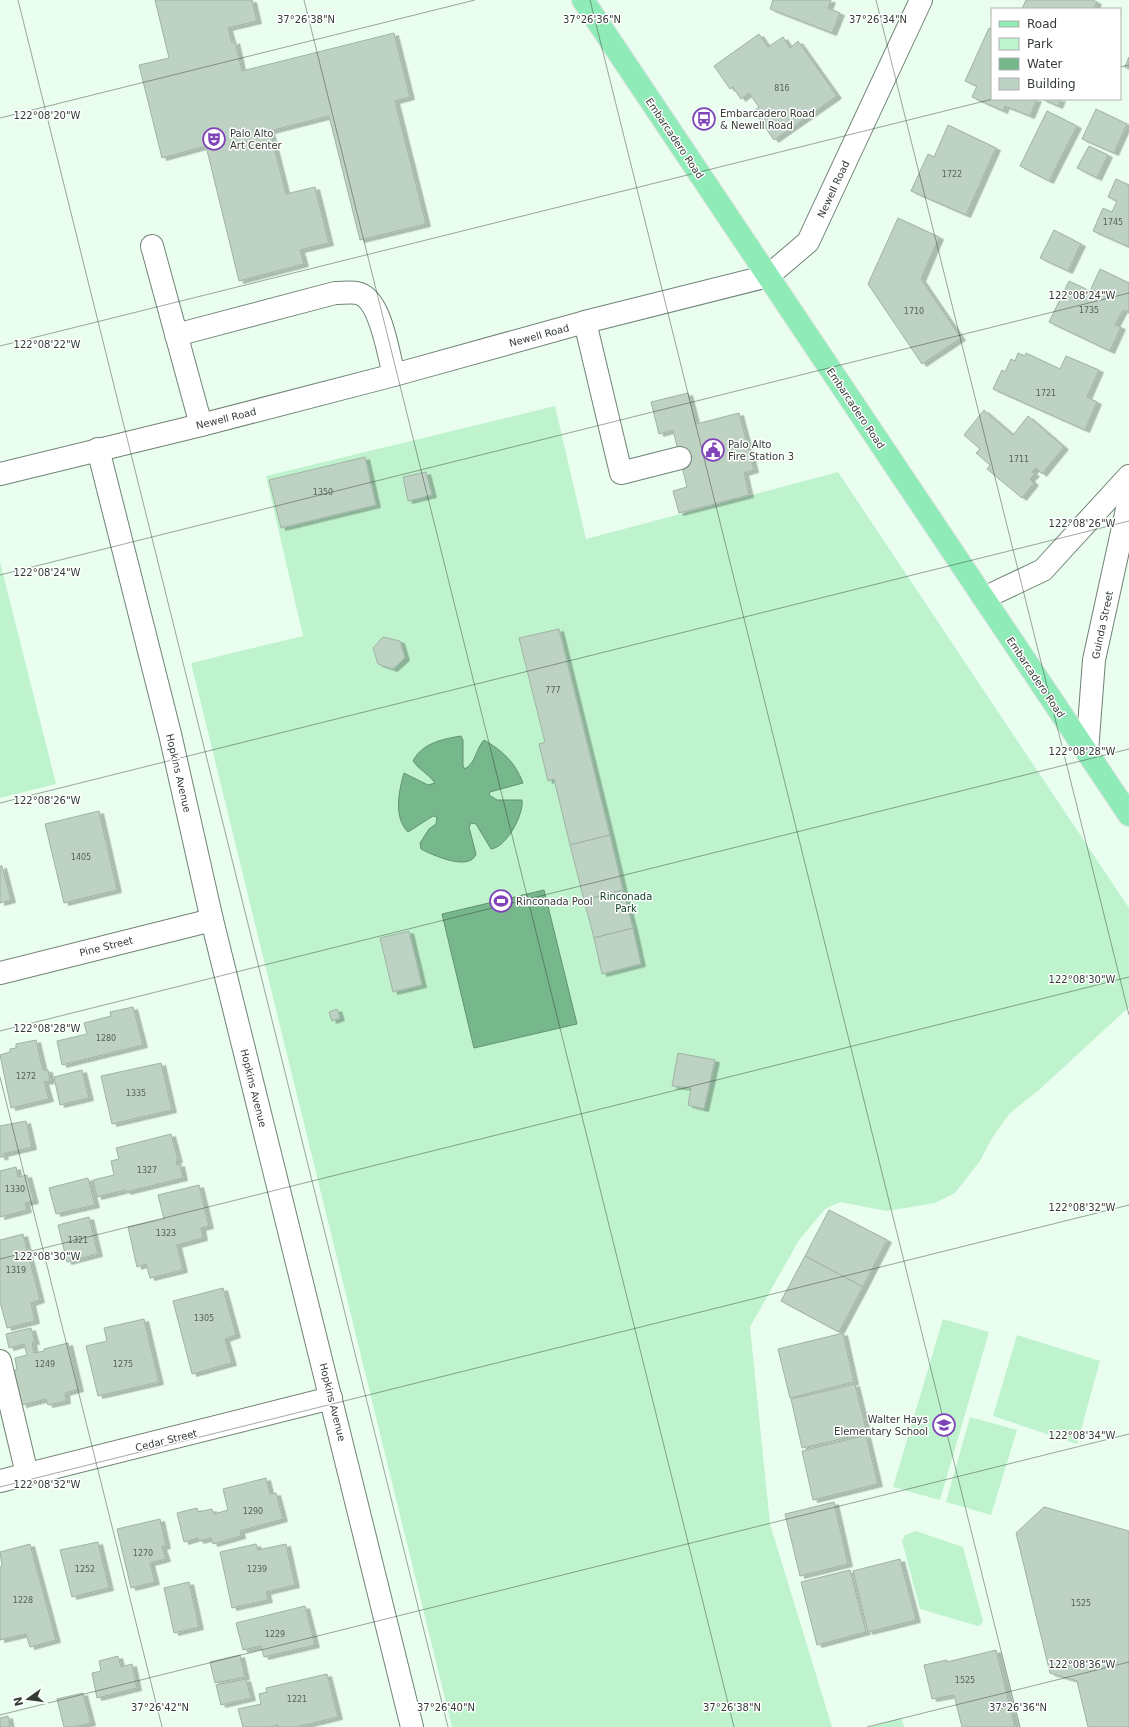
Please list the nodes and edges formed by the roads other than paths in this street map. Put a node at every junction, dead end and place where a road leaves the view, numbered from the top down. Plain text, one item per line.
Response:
1 (583, 0) edge
2 (921, 0) edge
3 (152, 246) dead end
4 (768, 276) junction
5 (585, 322) junction
6 (176, 335) junction
7 (394, 374) junction
8 (201, 425) junction
9 (98, 449) junction
10 (680, 458) dead end
11 (0, 474) edge
12 (1129, 476) edge
13 (1129, 500) edge
14 (984, 598) junction
15 (1087, 752) junction
16 (1129, 815) edge
17 (212, 920) junction
18 (0, 973) edge
19 (0, 1361) edge
20 (332, 1398) junction
21 (27, 1474) junction
22 (0, 1480) edge
23 (412, 1727) edge

1 - 4 main road, Embarcadero Road
2 - 4 street, Newell Road
3 - 6 street
4 - 5 street, Newell Road
4 - 14 main road, Embarcadero Road
5 - 7 street, Newell Road
5 - 10 street
6 - 7 street
6 - 8 street
7 - 8 street, Newell Road
8 - 9 street, Newell Road
9 - 11 street, Newell Road
9 - 17 street, Hopkins Avenue
12 - 14 street
13 - 15 street, Guinda Street
14 - 15 main road, Embarcadero Road
15 - 16 main road, Embarcadero Road
17 - 18 street, Pine Street
17 - 20 street, Hopkins Avenue
19 - 21 street
20 - 21 street, Cedar Street
20 - 23 street, Hopkins Avenue
21 - 22 street, Cedar Street

